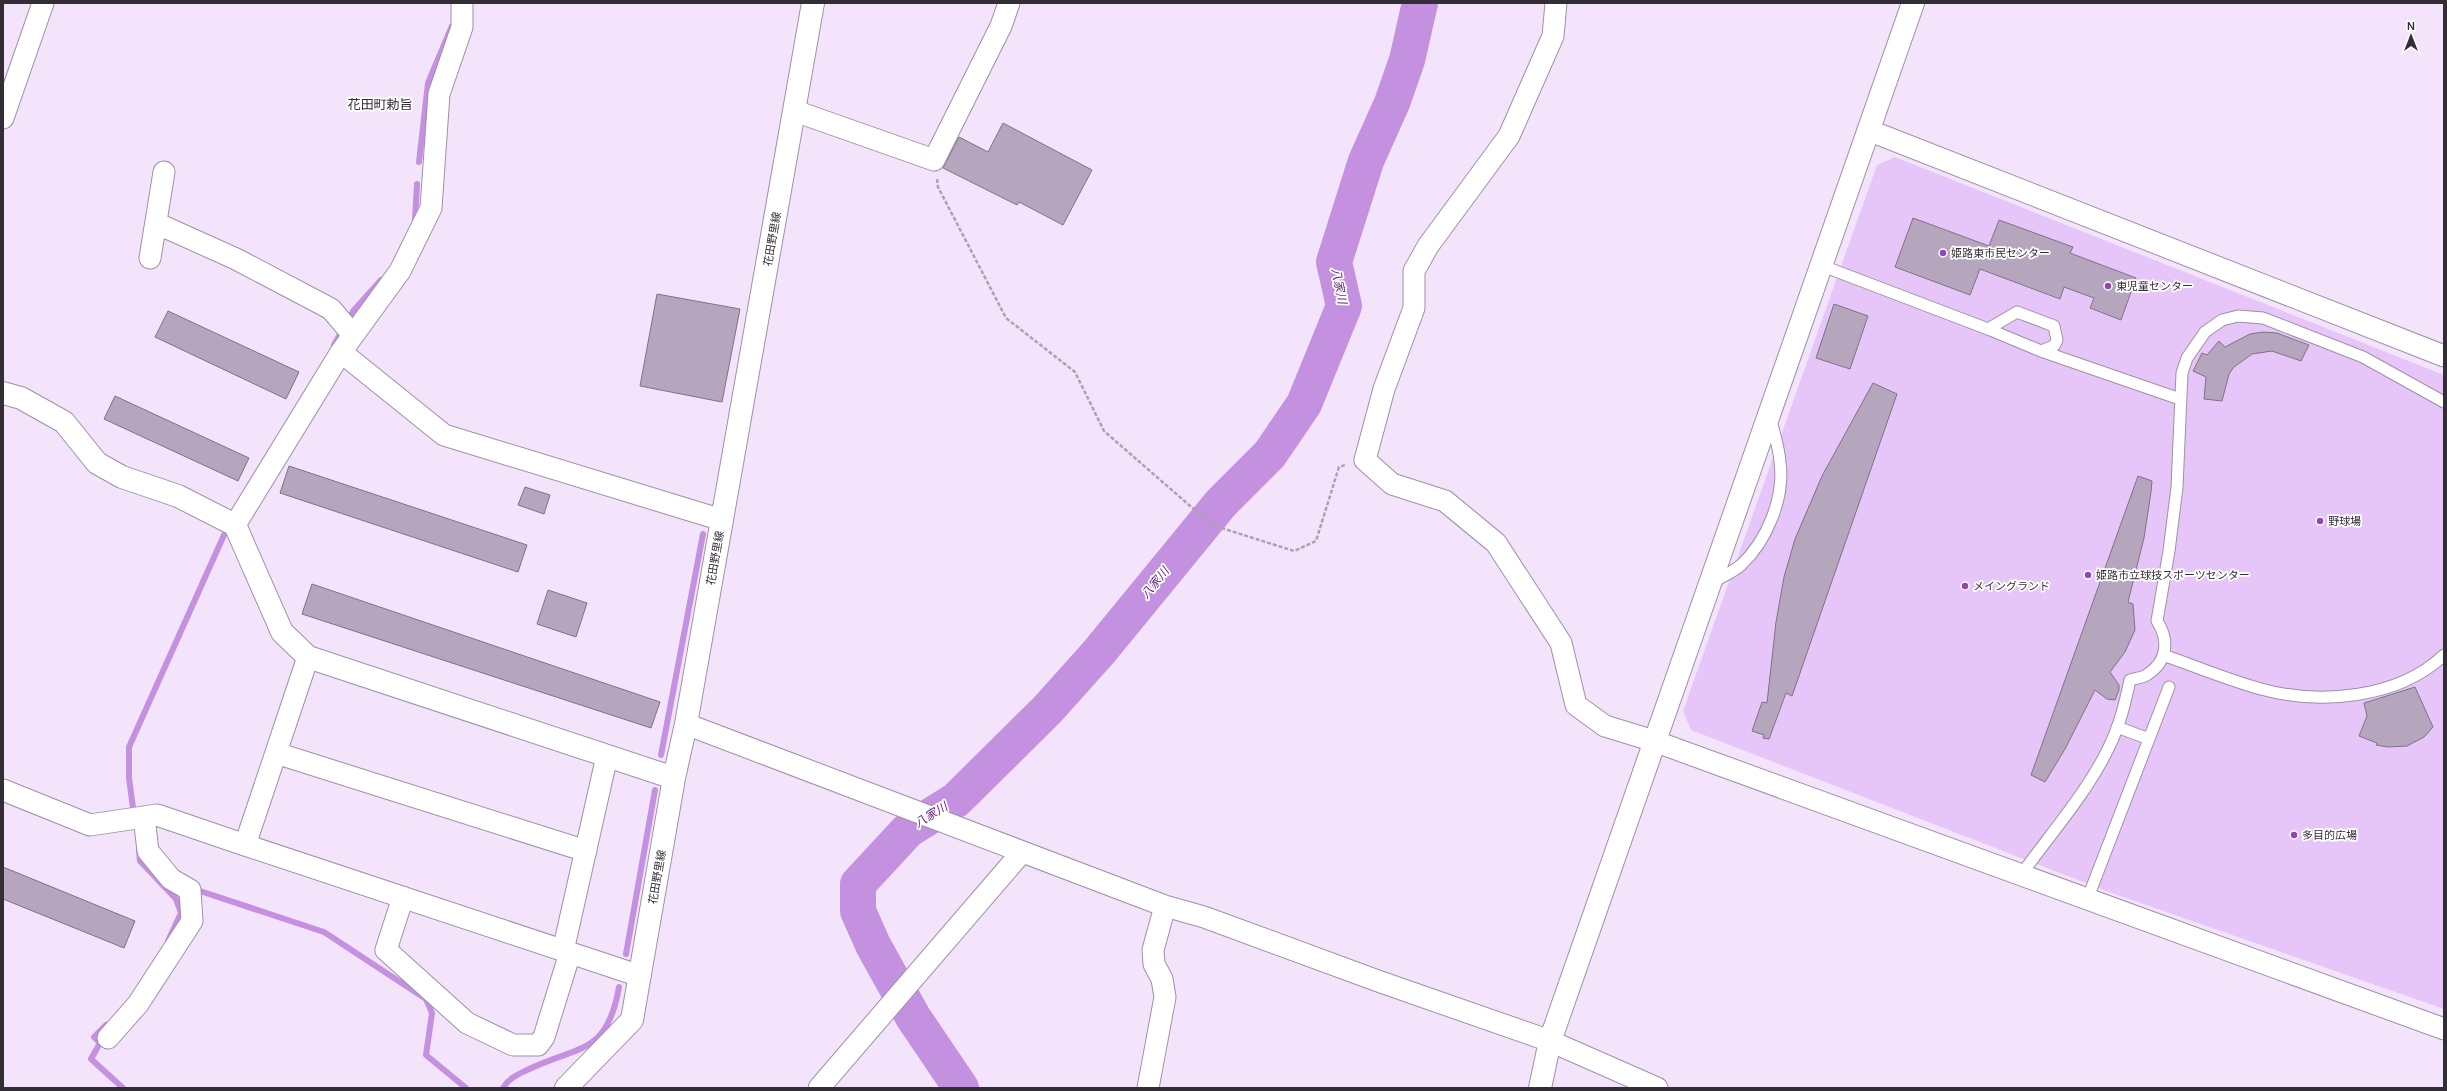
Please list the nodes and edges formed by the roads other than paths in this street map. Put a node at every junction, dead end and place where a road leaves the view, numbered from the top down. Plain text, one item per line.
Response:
1 (43, 3) edge
2 (462, 3) edge
3 (813, 3) edge
4 (1009, 3) edge
5 (1556, 3) edge
6 (1913, 3) edge
7 (795, 111) junction
8 (3, 118) edge
9 (1868, 130) junction
10 (164, 172) dead end
11 (156, 223) junction
12 (150, 258) dead end
13 (1820, 265) junction
14 (1988, 329) junction
15 (346, 335) junction
16 (2041, 351) junction
17 (2444, 356) edge
18 (3, 392) edge
19 (2180, 398) junction
20 (2444, 402) edge
21 (1769, 411) junction
22 (722, 520) junction
23 (236, 525) junction
24 (1708, 586) junction
25 (2163, 655) junction
26 (2444, 655) edge
27 (308, 657) junction
28 (2169, 687) dead end
29 (686, 724) junction
30 (2117, 727) junction
31 (2149, 739) junction
32 (1654, 741) junction
33 (276, 753) junction
34 (607, 756) junction
35 (674, 778) junction
36 (3, 790) edge
37 (134, 818) junction
38 (245, 844) junction
39 (586, 850) junction
40 (1022, 852) junction
41 (2021, 875) junction
42 (403, 897) junction
43 (2087, 900) junction
44 (1165, 906) junction
45 (567, 952) junction
46 (640, 976) junction
47 (2444, 1029) edge
48 (108, 1038) dead end
49 (1550, 1041) junction
50 (566, 1088) edge
51 (819, 1088) edge
52 (1148, 1088) edge
53 (1540, 1088) edge
54 (1657, 1088) edge

1 - 8 street
2 - 15 street
3 - 7 street, 花田野里線
4 - 7 street
5 - 32 street
6 - 9 street
7 - 22 street, 花田野里線
9 - 13 street
9 - 17 street
10 - 11 street
11 - 12 street
11 - 15 street
13 - 14 lane
13 - 21 street
14 - 16 lane
14 - 16 lane
15 - 22 street
15 - 23 street
16 - 19 lane
18 - 23 street
19 - 20 lane
19 - 25 lane
21 - 24 street
21 - 24 lane
22 - 29 street, 花田野里線
23 - 27 street
24 - 32 street
25 - 26 lane
25 - 30 lane
27 - 33 street
27 - 34 street
28 - 31 lane
29 - 35 street, 花田野里線
29 - 40 street
30 - 31 lane
30 - 41 lane
31 - 43 lane
32 - 41 street
32 - 49 street
33 - 38 street
33 - 39 street
34 - 35 street
34 - 39 street
35 - 46 street, 花田野里線
36 - 37 street
37 - 38 street
37 - 48 street
38 - 42 street
39 - 45 street
40 - 44 street
40 - 51 street
41 - 43 street
42 - 45 street
42 - 45 street
43 - 47 street
44 - 49 street
44 - 52 street
45 - 46 street
46 - 50 street, 花田野里線
49 - 53 street
49 - 54 street

